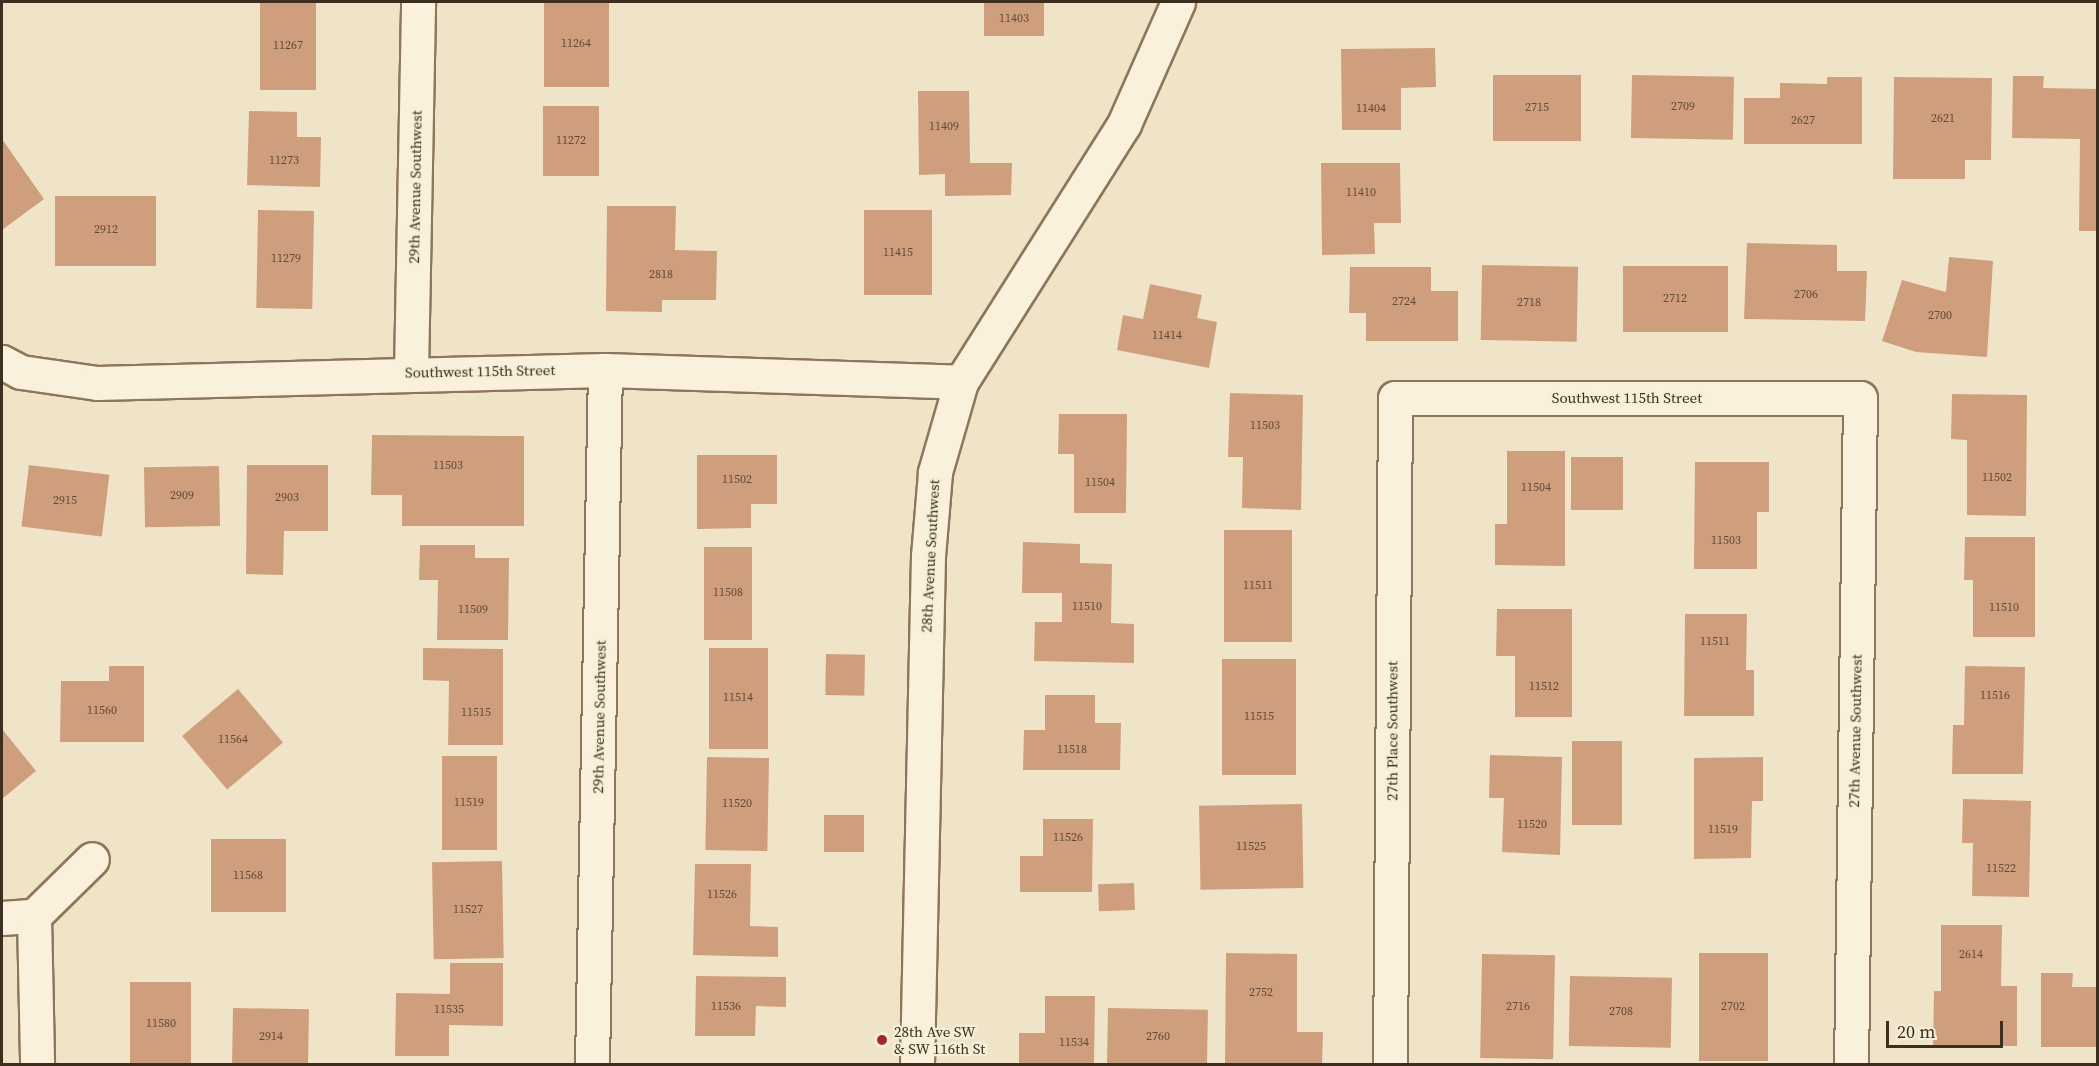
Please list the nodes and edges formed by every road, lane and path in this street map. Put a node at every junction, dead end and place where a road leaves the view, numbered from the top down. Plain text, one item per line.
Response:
1 (418, 2) edge
2 (1178, 2) edge
3 (2, 362) edge
4 (605, 370) junction
5 (411, 372) junction
6 (961, 382) junction
7 (1395, 398) joint
8 (1860, 398) joint
9 (92, 859) dead end
10 (34, 916) junction
11 (2, 918) edge
12 (37, 1065) edge
13 (592, 1065) edge
14 (917, 1065) edge
15 (1390, 1065) edge
16 (1851, 1065) edge

1 - 5 street, 29th Avenue Southwest
2 - 6 street, 28th Avenue Southwest
3 - 5 street, Southwest 115th Street
4 - 5 street, Southwest 115th Street
4 - 6 street, Southwest 115th Street
4 - 13 street, 29th Avenue Southwest
6 - 14 street, 28th Avenue Southwest
7 - 8 street, Southwest 115th Street
7 - 15 street, 27th Place Southwest
8 - 16 street, 27th Avenue Southwest
9 - 10 street
10 - 11 street
10 - 12 street

